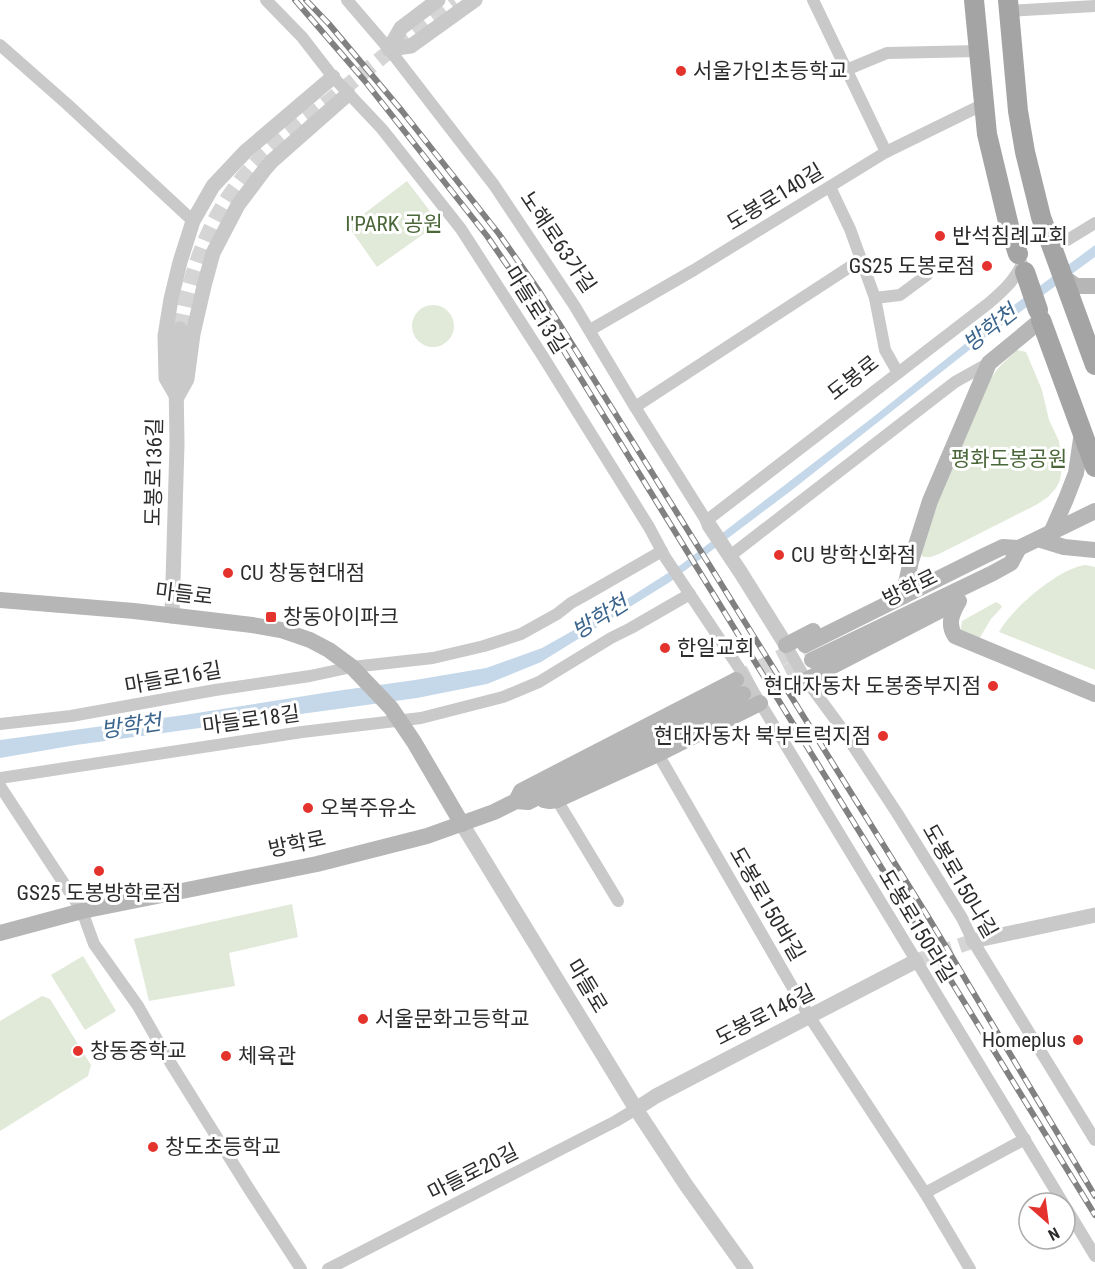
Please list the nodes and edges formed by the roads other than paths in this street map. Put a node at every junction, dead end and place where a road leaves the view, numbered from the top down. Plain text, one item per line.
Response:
1 (266, 0) edge
2 (347, 0) edge
3 (438, 0) edge
4 (475, 0) edge
5 (813, 0) edge
6 (974, 0) edge
7 (1009, 5) edge
8 (1095, 6) edge
9 (0, 45) edge
10 (390, 49) junction
11 (979, 51) junction
12 (846, 70) junction
13 (333, 77) junction
14 (348, 94) junction
15 (984, 104) junction
16 (246, 151) junction
17 (886, 152) junction
18 (265, 169) junction
19 (830, 187) junction
20 (193, 221) junction
21 (1095, 223) edge
22 (1053, 250) junction
23 (862, 259) junction
24 (1022, 263) junction
25 (927, 275) dead end
26 (1094, 283) edge
27 (1065, 285) junction
28 (875, 297) junction
29 (1040, 315) junction
30 (180, 328) tunnel mouth
31 (590, 330) junction
32 (989, 363) junction
33 (1095, 365) edge
34 (898, 373) junction
35 (177, 397) junction
36 (635, 406) junction
37 (1082, 432) junction
38 (1095, 466) edge
39 (1095, 511) edge
40 (707, 523) junction
41 (1045, 536) junction
42 (1019, 548) junction
43 (1095, 550) edge
44 (727, 553) junction
45 (664, 554) junction
46 (984, 556) junction
47 (993, 573) junction
48 (906, 583) junction
49 (690, 594) junction
50 (0, 600) edge
51 (958, 601) junction
52 (172, 616) junction
53 (786, 645) junction
54 (356, 670) junction
55 (806, 680) junction
56 (739, 681) junction
57 (1095, 694) edge
58 (760, 703) junction
59 (396, 714) junction
60 (0, 724) edge
61 (657, 754) junction
62 (0, 778) edge
63 (0, 786) edge
64 (537, 790) junction
65 (557, 800) junction
66 (462, 824) junction
67 (618, 901) dead end
68 (82, 911) junction
69 (1095, 915) edge
70 (0, 933) edge
71 (973, 941) junction
72 (916, 962) junction
73 (810, 1016) junction
74 (636, 1109) junction
75 (1024, 1139) junction
76 (1095, 1140) edge
77 (1056, 1191) edge
78 (925, 1193) junction
79 (1077, 1226) edge
80 (1095, 1256) edge
81 (301, 1269) edge
82 (328, 1269) edge
83 (746, 1269) edge
84 (970, 1269) edge

1 - 13 street, 마들로13길
2 - 10 street, 노해로63가길
3 - 10 street
4 - 10 street
5 - 12 street
6 - 11 main road
7 - 8 street
7 - 22 main road
9 - 20 street
10 - 31 street, 노해로63가길
11 - 12 street
11 - 15 main road
12 - 17 street
13 - 14 street, 마들로13길
13 - 16 street
14 - 18 street
14 - 45 street, 마들로13길
15 - 17 street, 도봉로140길
15 - 24 main road
16 - 18 street
16 - 20 street
17 - 19 street, 도봉로140길
18 - 35 street
19 - 23 street
19 - 31 street, 도봉로140길
20 - 35 street
21 - 22 street
22 - 27 main road
23 - 28 street
23 - 36 street
24 - 29 main road
24 - 34 street, 도봉로
25 - 28 street
26 - 27 main road
27 - 33 main road
28 - 34 street
29 - 32 main road
29 - 37 main road
30 - 35 street, 도봉로136길
31 - 36 street, 노해로63가길
32 - 44 street
32 - 48 main road
34 - 40 street, 도봉로
35 - 52 street, 도봉로136길
36 - 40 street, 노해로63가길
37 - 38 main road
37 - 41 main road
39 - 41 main road, 방학로
40 - 44 street
41 - 42 main road, 방학로
41 - 43 main road
42 - 46 main road, 방학로
42 - 47 main road, 방학로
44 - 53 street
45 - 49 street, 마들로13길
45 - 54 street
46 - 47 main road, 방학로
46 - 48 main road
47 - 51 main road
48 - 53 main road
49 - 56 street, 마들로13길
49 - 59 street
50 - 52 main road, 마들로
51 - 55 main road
51 - 57 main road
52 - 54 main road, 마들로
53 - 55 street, 도봉로150나길
54 - 59 main road, 마들로
54 - 60 street, 마들로16길
55 - 71 street, 도봉로150나길
56 - 58 street, 도봉로150라길
56 - 64 main road, 방학로
56 - 64 main road
58 - 61 main road
58 - 72 street, 도봉로150라길
59 - 62 street, 마들로18길
59 - 66 main road, 마들로
61 - 65 main road
61 - 73 street, 도봉로150바길
63 - 68 street
64 - 65 main road
64 - 66 main road, 방학로
65 - 67 street
66 - 68 main road, 방학로
66 - 74 street, 마들로
68 - 70 main road, 방학로
68 - 81 street
69 - 71 street
71 - 76 street, 도봉로150나길
72 - 73 street, 도봉로146길
72 - 75 street, 도봉로150라길
73 - 74 street, 도봉로146길
73 - 78 street, 도봉로150바길
74 - 82 street, 마들로20길
74 - 83 street, 마들로
75 - 77 street, 도봉로150라길
75 - 78 street
78 - 84 street, 도봉로150바길
79 - 80 street, 도봉로150라길

